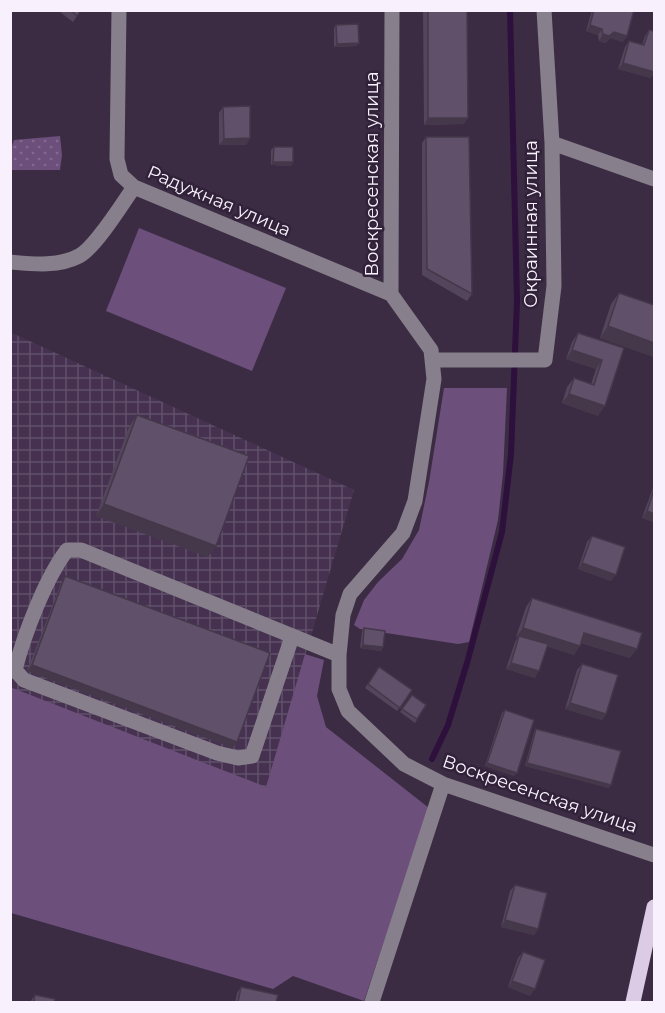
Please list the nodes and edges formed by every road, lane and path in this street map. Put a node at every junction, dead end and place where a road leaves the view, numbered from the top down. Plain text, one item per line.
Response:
1 (119, 10) edge
2 (392, 10) edge
3 (544, 10) edge
4 (552, 143) junction
5 (654, 179) edge
6 (134, 188) junction
7 (10, 262) edge
8 (391, 294) junction
9 (432, 360) junction
10 (292, 637) junction
11 (339, 655) junction
12 (443, 784) junction
13 (654, 855) edge
14 (654, 907) edge
15 (372, 1002) edge
16 (633, 1002) edge

1 - 6 street, Радужная улица
2 - 8 street, Воскресенская улица
3 - 4 street, Окраинная улица
4 - 5 street
4 - 9 street, Окраинная улица
6 - 7 street
6 - 8 street, Радужная улица
8 - 9 street, Воскресенская улица
9 - 11 street, Воскресенская улица
10 - 10 street
10 - 11 street
11 - 12 street, Воскресенская улица
12 - 13 street, Воскресенская улица
12 - 15 street
14 - 16 main road

